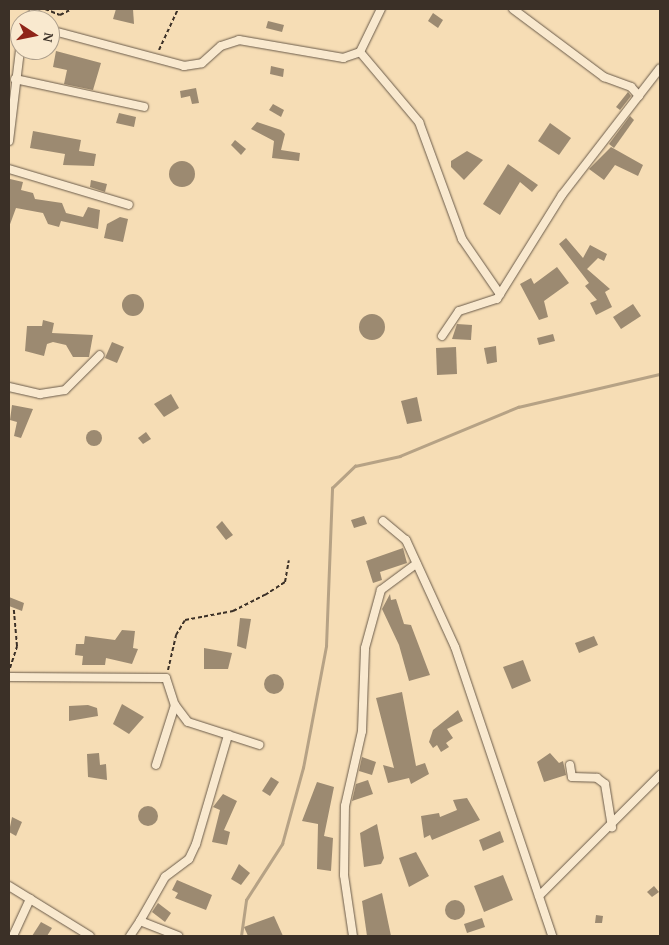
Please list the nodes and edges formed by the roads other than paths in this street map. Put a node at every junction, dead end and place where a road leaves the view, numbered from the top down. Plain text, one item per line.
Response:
1 (381, 9) edge
2 (513, 9) edge
3 (60, 33) edge
4 (360, 52) junction
5 (17, 60) edge
6 (660, 68) edge
7 (13, 75) edge
8 (639, 96) junction
9 (144, 107) dead end
10 (9, 140) edge
11 (9, 170) edge
12 (129, 205) dead end
13 (500, 294) junction
14 (442, 336) dead end
15 (100, 355) dead end
16 (9, 387) edge
17 (383, 521) dead end
18 (416, 564) junction
19 (9, 677) edge
20 (175, 706) junction
21 (228, 735) junction
22 (259, 745) dead end
23 (156, 765) dead end
24 (570, 765) dead end
25 (660, 775) edge
26 (612, 827) junction
27 (9, 886) edge
28 (539, 896) junction
29 (30, 899) junction
30 (140, 921) junction
31 (13, 936) edge
32 (90, 936) edge
33 (130, 936) edge
34 (178, 936) edge
35 (353, 936) edge
36 (552, 936) edge

1 - 4 street
2 - 8 street
3 - 4 street
4 - 13 street
5 - 7 street
6 - 8 street
7 - 9 street
7 - 10 street
8 - 13 street
11 - 12 street
13 - 14 street
15 - 16 street
17 - 18 street
18 - 28 street
18 - 35 street
19 - 20 street
20 - 21 street
20 - 23 street
21 - 22 street
21 - 30 street
24 - 26 street
25 - 26 street
26 - 28 street
27 - 29 street
28 - 36 street
29 - 31 street
29 - 32 street
30 - 33 street
30 - 34 street

